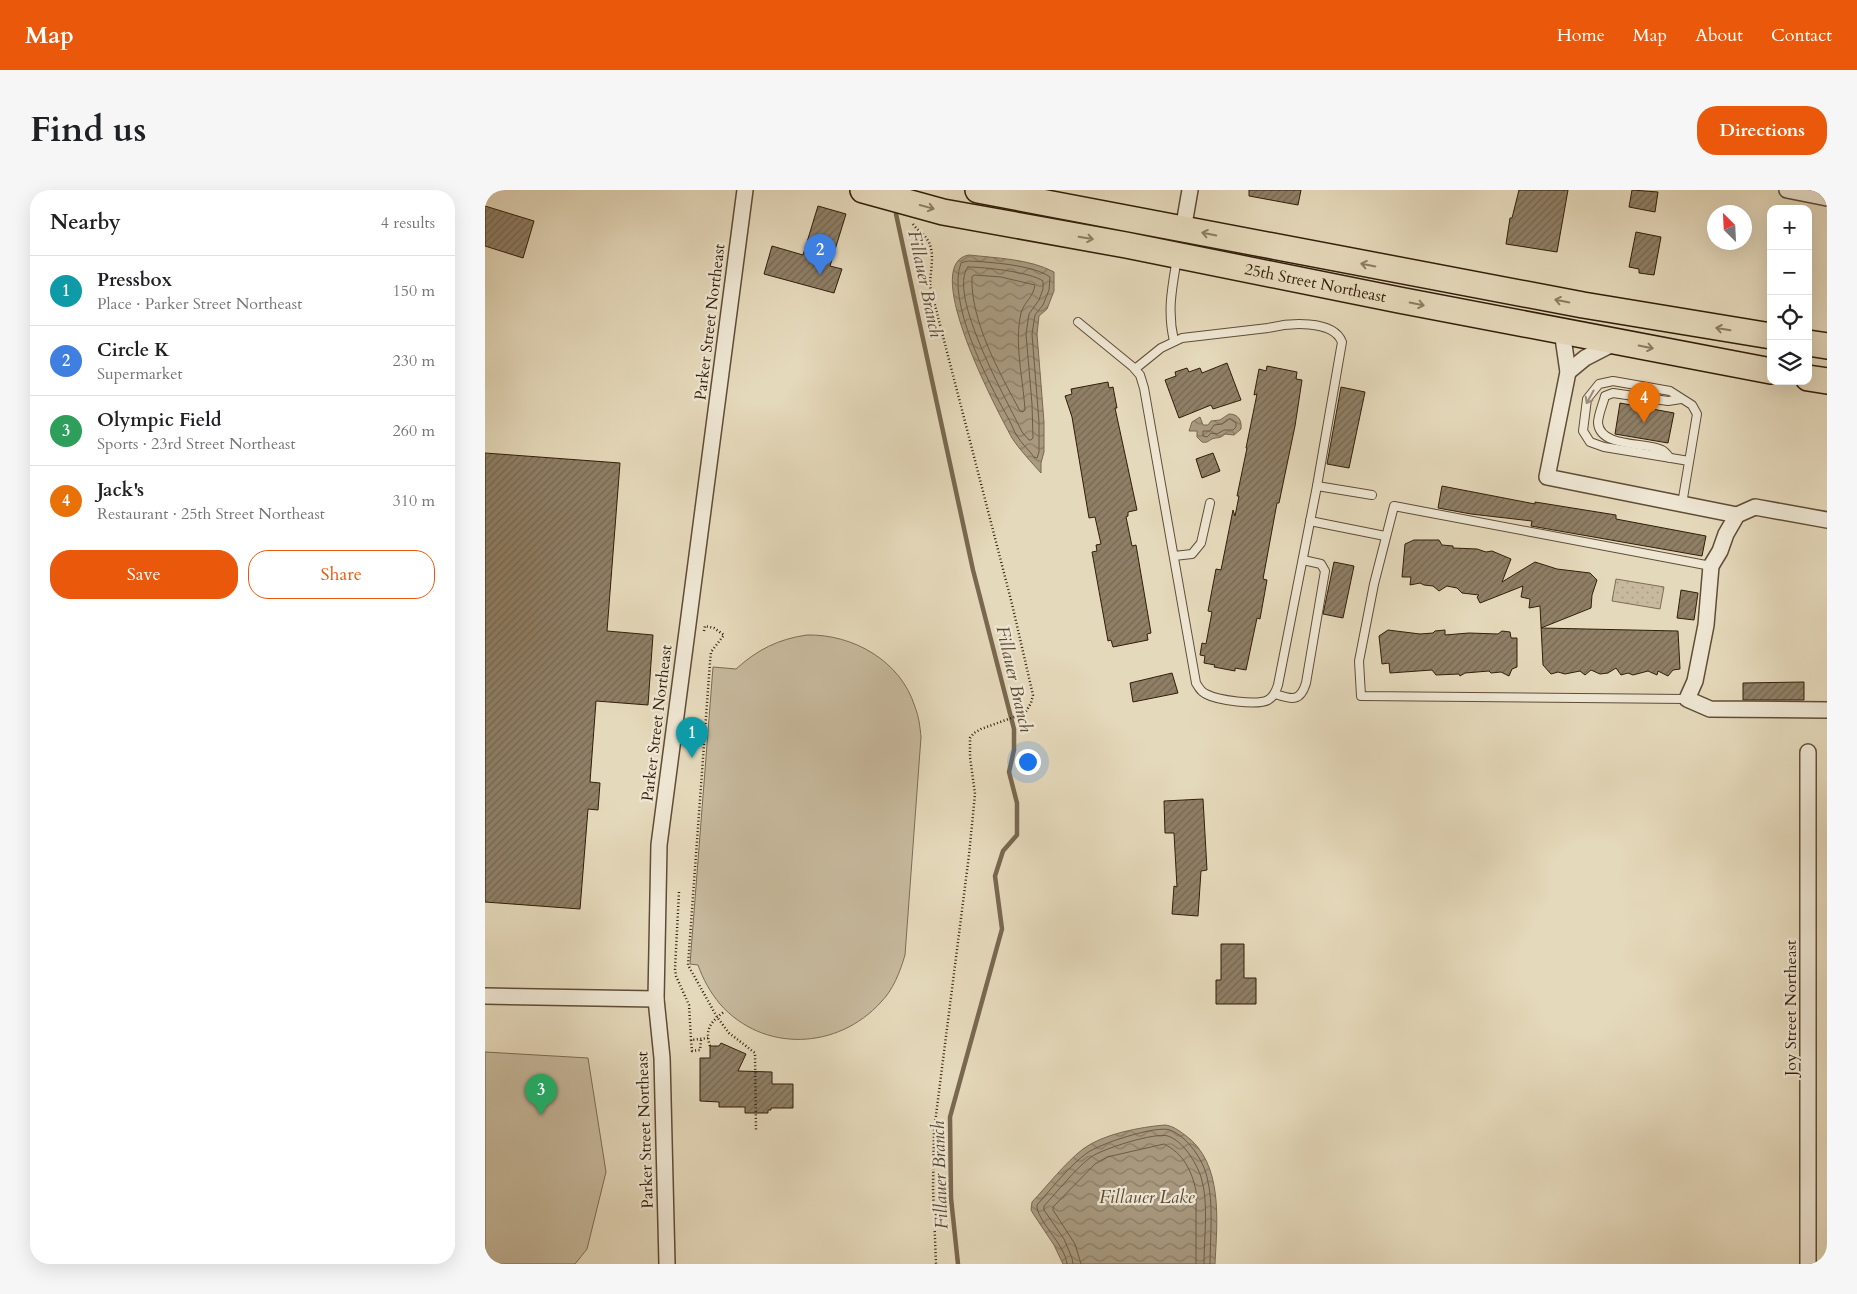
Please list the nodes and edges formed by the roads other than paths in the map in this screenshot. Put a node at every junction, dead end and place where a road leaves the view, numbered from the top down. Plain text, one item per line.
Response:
1 (745, 190) edge
2 (863, 190) edge
3 (978, 190) edge
4 (1190, 190) edge
5 (1787, 190) edge
6 (1827, 198) edge
7 (1183, 230) junction
8 (1177, 256) junction
9 (1078, 322) dead end
10 (1562, 331) junction
11 (1767, 335) edge
12 (1173, 341) junction
13 (1617, 341) junction
14 (1812, 344) edge
15 (1827, 346) edge
16 (1135, 369) junction
17 (1767, 370) edge
18 (1569, 372) junction
19 (1812, 379) edge
20 (1827, 381) edge
21 (1681, 399) junction
22 (1670, 458) junction
23 (1689, 460) junction
24 (1317, 486) junction
25 (1372, 494) dead end
26 (1210, 503) dead end
27 (1682, 504) junction
28 (1737, 515) junction
29 (1827, 520) edge
30 (1310, 521) junction
31 (1385, 536) junction
32 (1175, 556) junction
33 (1303, 560) junction
34 (1711, 566) junction
35 (1275, 694) junction
36 (1687, 699) junction
37 (1827, 710) edge
38 (1808, 752) dead end
39 (485, 996) edge
40 (656, 999) junction
41 (667, 1264) edge
42 (1808, 1264) edge

1 - 40 street, Parker Street Northeast
2 -> 8 highway, 25th Street Northeast
3 - 7 highway, 25th Street Northeast
4 - 7 street
5 - 6 street
11 -> 7 highway, 25th Street Northeast
8 -> 10 highway, 25th Street Northeast
8 - 12 lane
9 - 16 lane
10 - 13 highway, 25th Street Northeast
10 - 18 street
12 - 16 lane
12 - 24 lane
13 -> 17 highway, 25th Street Northeast
13 - 18 street
14 - 15 highway
16 - 32 lane
18 - 27 street
19 - 20 highway
21 - 22 lane
21 -> 22 lane
21 - 23 lane
22 - 23 lane
23 - 27 lane
24 - 25 lane
24 - 30 lane
26 - 32 lane
27 - 28 street
28 - 29 street
28 - 34 street
30 - 31 lane
30 - 33 lane
31 - 34 lane
31 - 36 lane
32 - 35 lane
33 - 35 lane
33 - 35 lane
34 - 36 street
36 - 37 street
38 - 42 street, Joy Street Northeast
39 - 40 street
40 - 41 street, Parker Street Northeast

